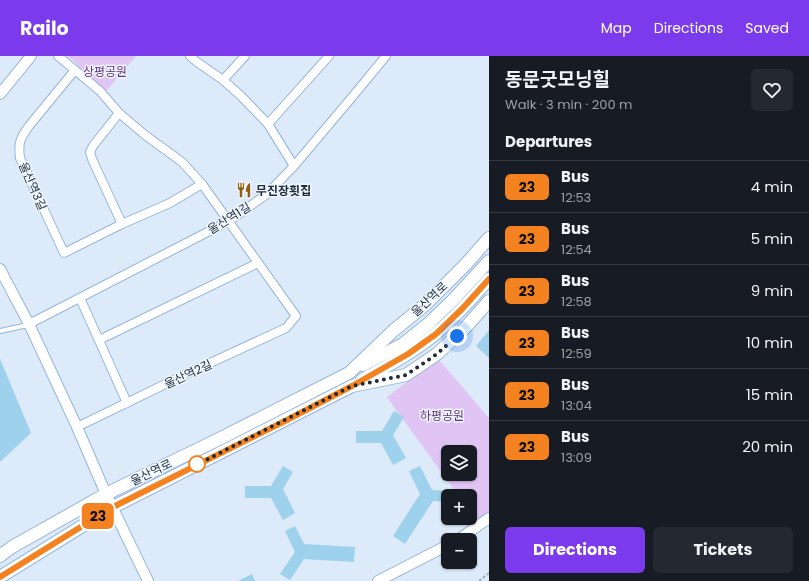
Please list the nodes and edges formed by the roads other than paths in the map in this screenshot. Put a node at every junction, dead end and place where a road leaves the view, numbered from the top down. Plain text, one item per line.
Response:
1 (31, 56) edge
2 (58, 56) edge
3 (190, 56) edge
4 (245, 56) edge
5 (329, 56) edge
6 (386, 56) edge
7 (75, 70) junction
8 (223, 80) junction
9 (0, 94) edge
10 (119, 113) junction
11 (268, 124) junction
12 (294, 166) junction
13 (202, 184) junction
14 (229, 221) junction
15 (122, 224) junction
16 (489, 238) edge
17 (489, 261) edge
18 (258, 263) junction
19 (0, 269) edge
20 (489, 279) edge
21 (80, 298) junction
22 (489, 301) edge
23 (29, 324) junction
24 (0, 332) edge
25 (99, 340) junction
26 (349, 373) junction
27 (352, 386) junction
28 (127, 403) junction
29 (77, 427) junction
30 (106, 494) junction
31 (113, 507) junction
32 (489, 518) edge
33 (468, 533) edge
34 (441, 549) edge
35 (0, 556) edge
36 (0, 577) edge
37 (148, 581) edge
38 (378, 581) edge

1 - 9 street
2 - 7 street
3 - 8 street
4 - 8 street
5 - 11 street
6 - 12 street, 울산역1길
7 - 10 street
7 - 15 street, 울산역3길
8 - 11 street
10 - 13 street
10 - 15 street
11 - 12 street
12 - 14 street, 울산역1길
13 - 14 street
13 - 15 street, 울산역3길
14 - 18 street
14 - 21 street, 울산역1길
16 - 26 main road, 울산역로
17 - 26 main road, 울산역로
18 - 25 street
18 - 28 street, 울산역2길
19 - 23 street
20 - 27 main road, 울산역로
21 - 23 street, 울산역1길
21 - 25 street
22 - 27 main road, 울산역로
23 - 24 lane
23 - 29 street
25 - 28 street
26 - 30 main road, 울산역로
27 - 31 main road, 울산역로
28 - 29 street, 울산역2길
29 - 30 street
30 - 31 street
30 - 35 main road, 울산역로
31 - 36 main road, 울산역로
31 - 37 street
32 - 33 street
34 - 38 street

